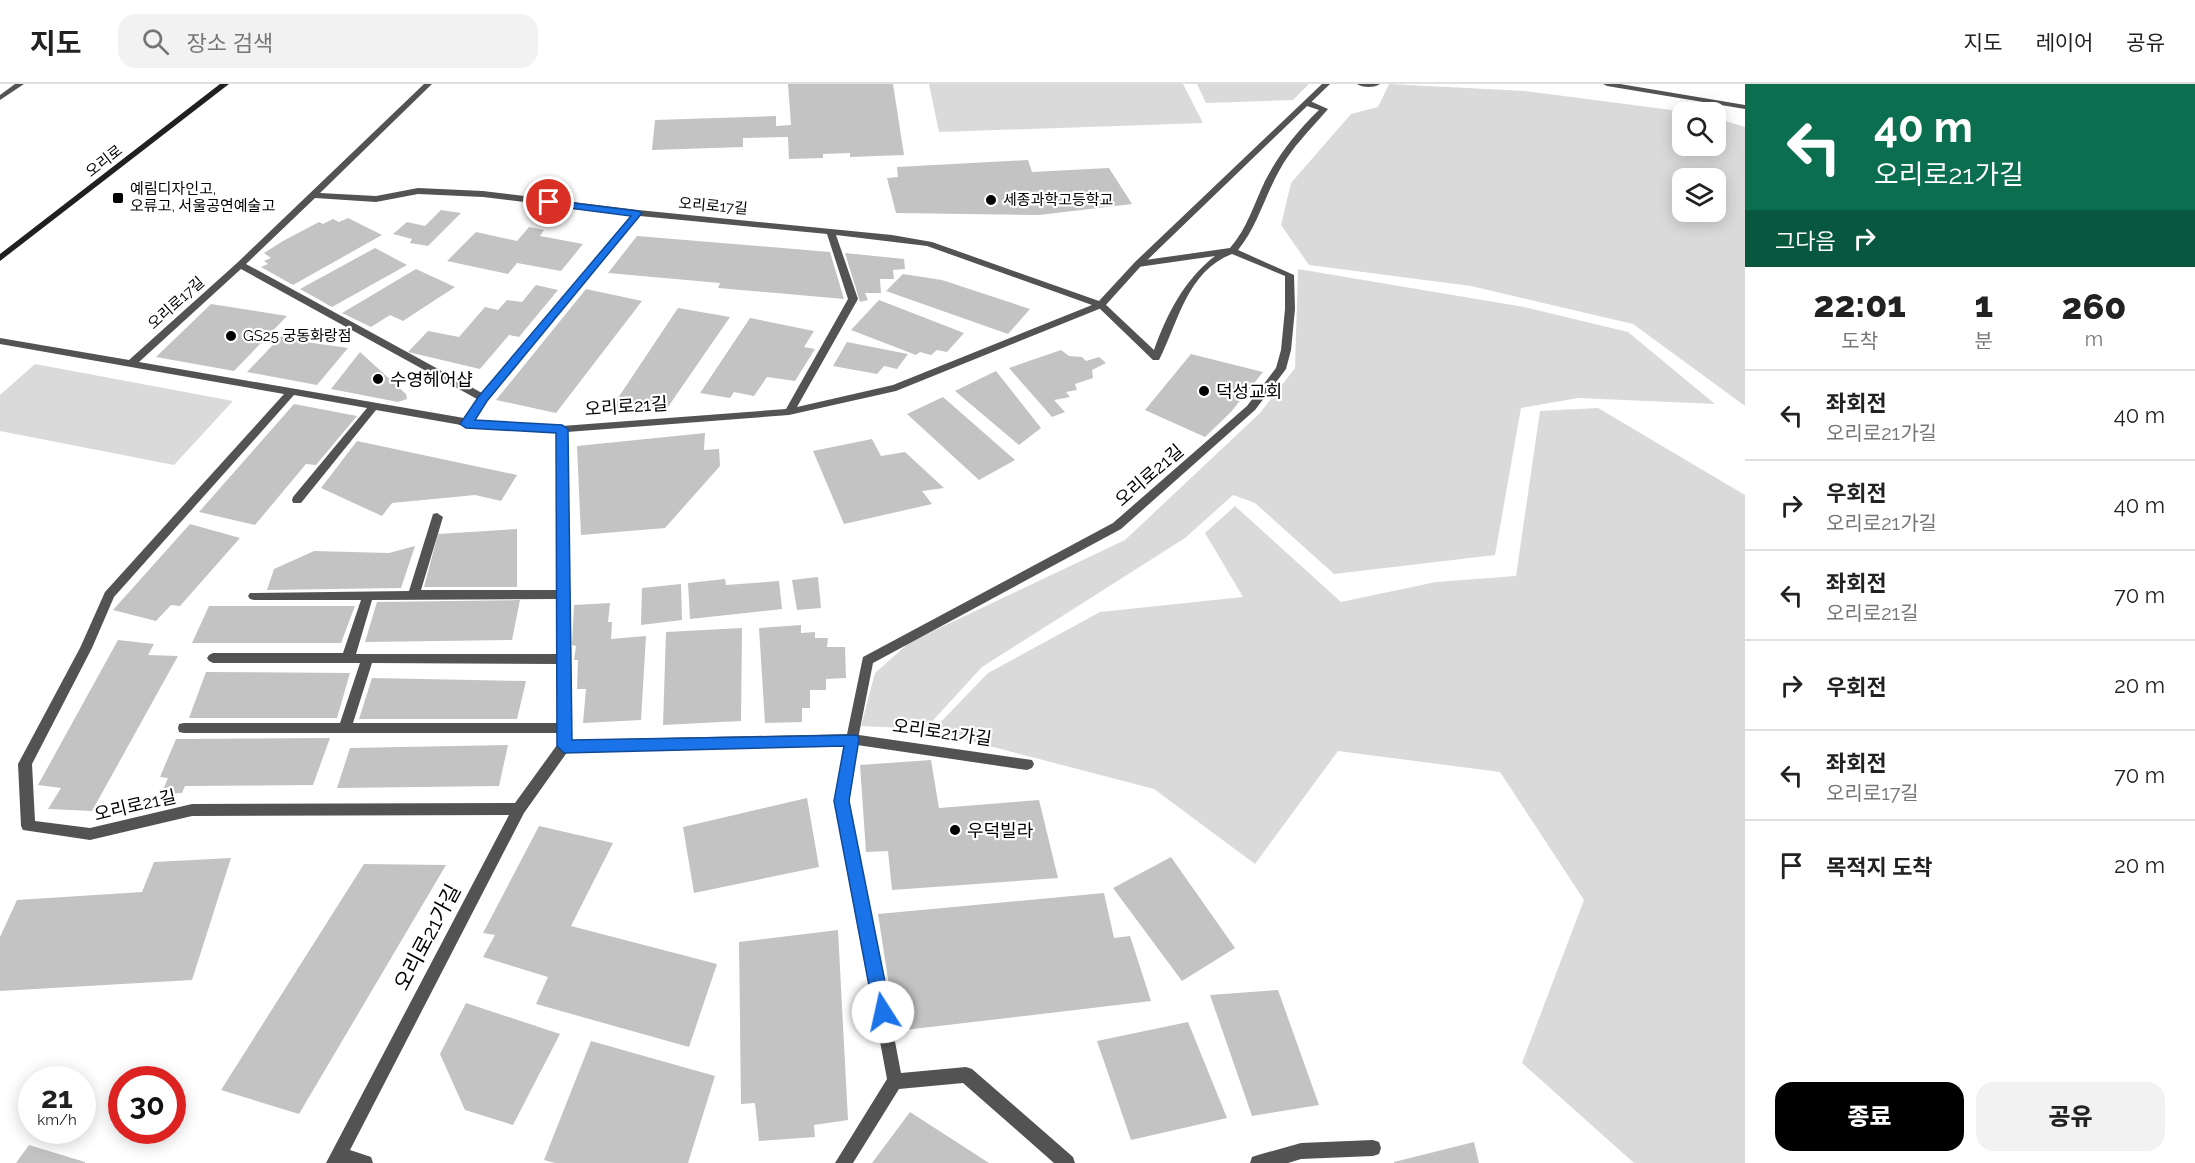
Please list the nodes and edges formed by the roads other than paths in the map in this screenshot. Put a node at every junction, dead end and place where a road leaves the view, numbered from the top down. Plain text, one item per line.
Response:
1 (20, 84) edge
2 (225, 84) edge
3 (428, 84) edge
4 (1326, 84) edge
5 (1361, 84) edge
6 (1376, 84) edge
7 (1607, 84) edge
8 (0, 98) edge
9 (1307, 103) junction
10 (1745, 107) edge
11 (312, 195) junction
12 (638, 213) junction
13 (831, 232) junction
14 (1232, 251) junction
15 (0, 258) edge
16 (1138, 264) junction
17 (240, 265) junction
18 (1101, 305) junction
19 (0, 341) edge
20 (132, 363) junction
21 (290, 393) junction
22 (483, 398) junction
23 (374, 407) junction
24 (789, 412) junction
25 (466, 424) junction
26 (562, 429) junction
27 (297, 500) dead end
28 (436, 517) dead end
29 (562, 594) junction
30 (368, 595) junction
31 (414, 595) junction
32 (254, 596) dead end
33 (213, 658) dead end
34 (348, 658) junction
35 (368, 658) junction
36 (565, 659) junction
37 (184, 728) dead end
38 (345, 728) junction
39 (564, 728) junction
40 (852, 739) junction
41 (564, 746) junction
42 (1027, 764) dead end
43 (519, 809) junction
44 (895, 1080) junction
45 (1373, 1148) dead end
46 (336, 1159) edge
47 (365, 1163) edge
48 (843, 1163) edge
49 (1067, 1163) edge
50 (1258, 1163) edge

1 - 8 street
2 - 15 main road, 오리로
3 - 11 street, 오리로17길
4 - 9 street, 오리로21길
5 - 6 street
7 - 10 street
9 - 14 street
9 - 16 street, 오리로21길
11 - 12 street, 오리로17길
11 - 17 street, 오리로17길
12 - 13 street, 오리로17길
12 - 22 street
13 - 18 street, 오리로17길
13 - 24 street
14 - 16 street
14 - 18 street
14 - 40 street, 오리로21길
16 - 18 street, 오리로21길
17 - 20 street, 오리로17길
17 - 22 street
18 - 24 street, 오리로21길
19 - 20 street, 오리로21길
20 - 21 street, 오리로21길
21 - 23 street, 오리로21길
21 - 43 street, 오리로21길
22 - 25 street
23 - 25 street, 오리로21길
23 - 27 street
24 - 26 street, 오리로21길
25 - 26 street, 오리로21길
26 - 29 street
28 - 31 street
29 - 31 street
29 - 36 street
30 - 31 street
30 - 32 street
30 - 34 street
33 - 34 street
34 - 35 street
35 - 36 street
35 - 38 street
36 - 39 street
37 - 38 street
38 - 39 street
39 - 41 street
40 - 41 street, 오리로21가길
40 - 42 street, 오리로21가길
40 - 44 street
41 - 43 street, 오리로21가길
43 - 46 street, 오리로21가길
44 - 48 street
44 - 49 street
45 - 50 street
46 - 47 street, 오리로21가길

